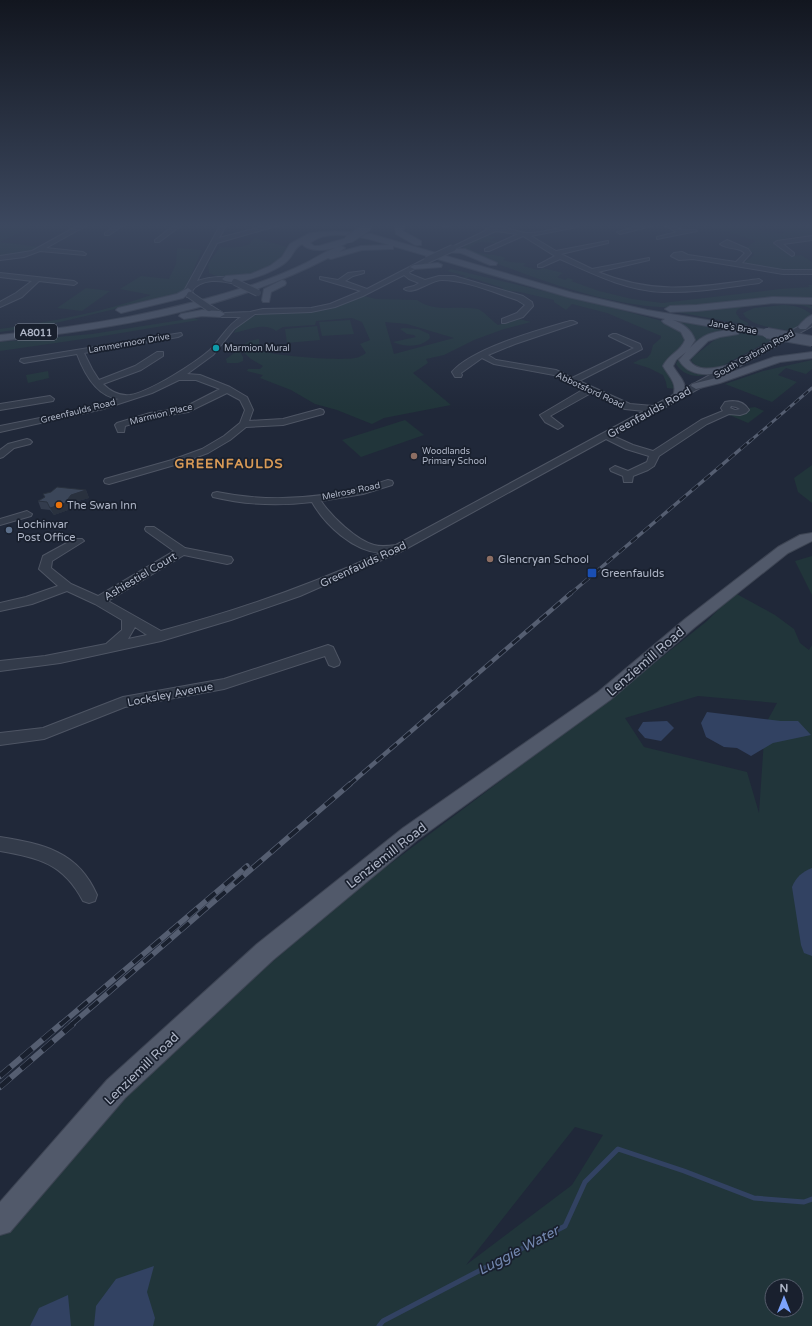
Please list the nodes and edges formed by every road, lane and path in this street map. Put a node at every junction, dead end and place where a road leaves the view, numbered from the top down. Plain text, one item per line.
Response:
1 (30, 286) edge
2 (192, 286) edge
3 (196, 286) edge
4 (243, 286) edge
5 (245, 286) edge
6 (257, 286) edge
7 (276, 286) edge
8 (352, 286) edge
9 (376, 286) edge
10 (419, 286) edge
11 (480, 286) edge
12 (534, 286) edge
13 (543, 286) edge
14 (545, 286) edge
15 (550, 286) edge
16 (636, 286) edge
17 (722, 286) edge
18 (408, 289) dead end
19 (190, 291) junction
20 (367, 291) junction
21 (568, 293) junction
22 (266, 301) junction
23 (795, 301) junction
24 (812, 301) edge
25 (602, 303) junction
26 (621, 304) junction
27 (0, 305) edge
28 (812, 306) edge
29 (296, 310) junction
30 (111, 313) dead end
31 (253, 313) junction
32 (812, 313) edge
33 (221, 314) junction
34 (96, 316) dead end
35 (812, 318) edge
36 (506, 321) dead end
37 (573, 323) dead end
38 (812, 323) edge
39 (803, 327) junction
40 (228, 330) junction
41 (769, 332) junction
42 (178, 334) dead end
43 (613, 336) dead end
44 (0, 337) edge
45 (812, 337) edge
46 (812, 341) edge
47 (80, 352) junction
48 (160, 354) dead end
49 (482, 355) junction
50 (812, 355) edge
51 (24, 361) dead end
52 (669, 364) junction
53 (192, 367) junction
54 (728, 368) junction
55 (458, 375) dead end
56 (197, 376) junction
57 (713, 376) junction
58 (176, 377) junction
59 (574, 380) junction
60 (99, 383) junction
61 (696, 386) junction
62 (227, 389) junction
63 (591, 389) junction
64 (110, 395) junction
65 (678, 396) junction
66 (132, 397) junction
67 (50, 399) dead end
68 (107, 405) junction
69 (0, 407) edge
70 (628, 407) junction
71 (654, 408) junction
72 (729, 411) dead end
73 (320, 412) dead end
74 (632, 420) junction
75 (244, 424) junction
76 (558, 426) dead end
77 (3, 427) edge
78 (121, 430) dead end
79 (606, 436) junction
80 (27, 442) dead end
81 (655, 454) junction
82 (0, 455) edge
83 (615, 469) dead end
84 (109, 481) dead end
85 (388, 483) dead end
86 (217, 494) dead end
87 (315, 499) junction
88 (27, 514) dead end
89 (0, 522) edge
90 (150, 530) dead end
91 (812, 537) edge
92 (78, 541) dead end
93 (370, 547) junction
94 (398, 550) junction
95 (182, 551) junction
96 (227, 560) dead end
97 (367, 565) junction
98 (68, 587) junction
99 (99, 601) junction
100 (0, 607) edge
101 (127, 617) junction
102 (161, 637) junction
103 (110, 648) junction
104 (334, 662) dead end
105 (0, 666) edge
106 (0, 739) edge
107 (0, 844) edge
108 (89, 895) dead end
109 (0, 1222) edge

1 - 27 street
2 - 19 street
3 - 19 street
4 - 22 street, bridge
5 - 44 main road, A8011
6 - 44 main road, A8011
7 - 22 main road
8 - 20 street
9 - 20 street
10 - 18 street
11 - 36 street
12 - 21 main road
13 - 21 main road, Jane's Brae
14 - 21 main road, Jane's Brae
15 - 21 main road
16 - 17 street
19 - 30 main road
19 - 33 street, bridge
20 - 29 street
21 - 25 main road, Jane's Brae
21 - 26 main road, Jane's Brae
22 - 29 street
22 - 31 street, Greenfaulds Road
23 - 24 main road
23 - 26 main road
23 - 28 main road
25 - 41 main road, Jane's Brae
25 - 52 main road
26 - 41 main road, Jane's Brae
29 - 31 street
31 - 33 street
31 - 40 street, Greenfaulds Road
32 - 41 main road
33 - 40 street
33 - 44 main road
34 - 44 main road
35 - 39 main road
37 - 49 street
38 - 39 street, South Carbrain Road
39 - 54 street, South Carbrain Road
40 - 53 street, Greenfaulds Road
41 - 45 main road, Jane's Brae
41 - 46 main road, Jane's Brae, bridge
41 - 54 main road
42 - 47 street, Lammermoor Drive
43 - 59 street
47 - 51 street, Lammermoor Drive
47 - 60 street, Lammermoor Drive
48 - 60 street, Lammermoor Drive
49 - 55 street
49 - 59 street, Abbotsford Road
50 - 61 main road
52 - 57 main road
52 - 65 main road
53 - 56 street
53 - 58 street, Greenfaulds Road
54 - 57 street, South Carbrain Road
56 - 58 street
56 - 62 street
57 - 61 street, South Carbrain Road
58 - 66 street, Greenfaulds Road
59 - 63 street, Abbotsford Road
60 - 64 street, Lammermoor Drive
61 - 65 street, Greenfaulds Road
62 - 75 street
62 - 78 street, Marmion Place
63 - 70 street, Abbotsford Road
63 - 76 street
64 - 66 street
64 - 68 street
65 - 71 street, Greenfaulds Road
66 - 68 street, Greenfaulds Road
67 - 69 street
68 - 77 street, Greenfaulds Road
70 - 71 street, Abbotsford Road
70 - 74 street, Abbotsford Road
71 - 74 street, Greenfaulds Road
72 - 81 street
73 - 75 street
74 - 79 street, Greenfaulds Road
75 - 84 street
79 - 81 street
79 - 94 street, Greenfaulds Road
80 - 82 street
81 - 83 street
85 - 87 street, Melrose Road
86 - 87 street, Melrose Road
87 - 93 street, Melrose Road
88 - 89 street
90 - 95 street, Ashiestiel Court
91 - 109 main road, Lenziemill Road
92 - 98 street
93 - 94 street, Melrose Road
93 - 97 street
94 - 97 street, Greenfaulds Road
95 - 96 street, Ashiestiel Court
95 - 99 street, Ashiestiel Court
97 - 102 street, Greenfaulds Road
98 - 99 street
98 - 100 street
99 - 101 street
101 - 102 street
101 - 103 street
102 - 103 street, Greenfaulds Road
103 - 105 street, Greenfaulds Road
104 - 106 street, Locksley Avenue
107 - 108 street

